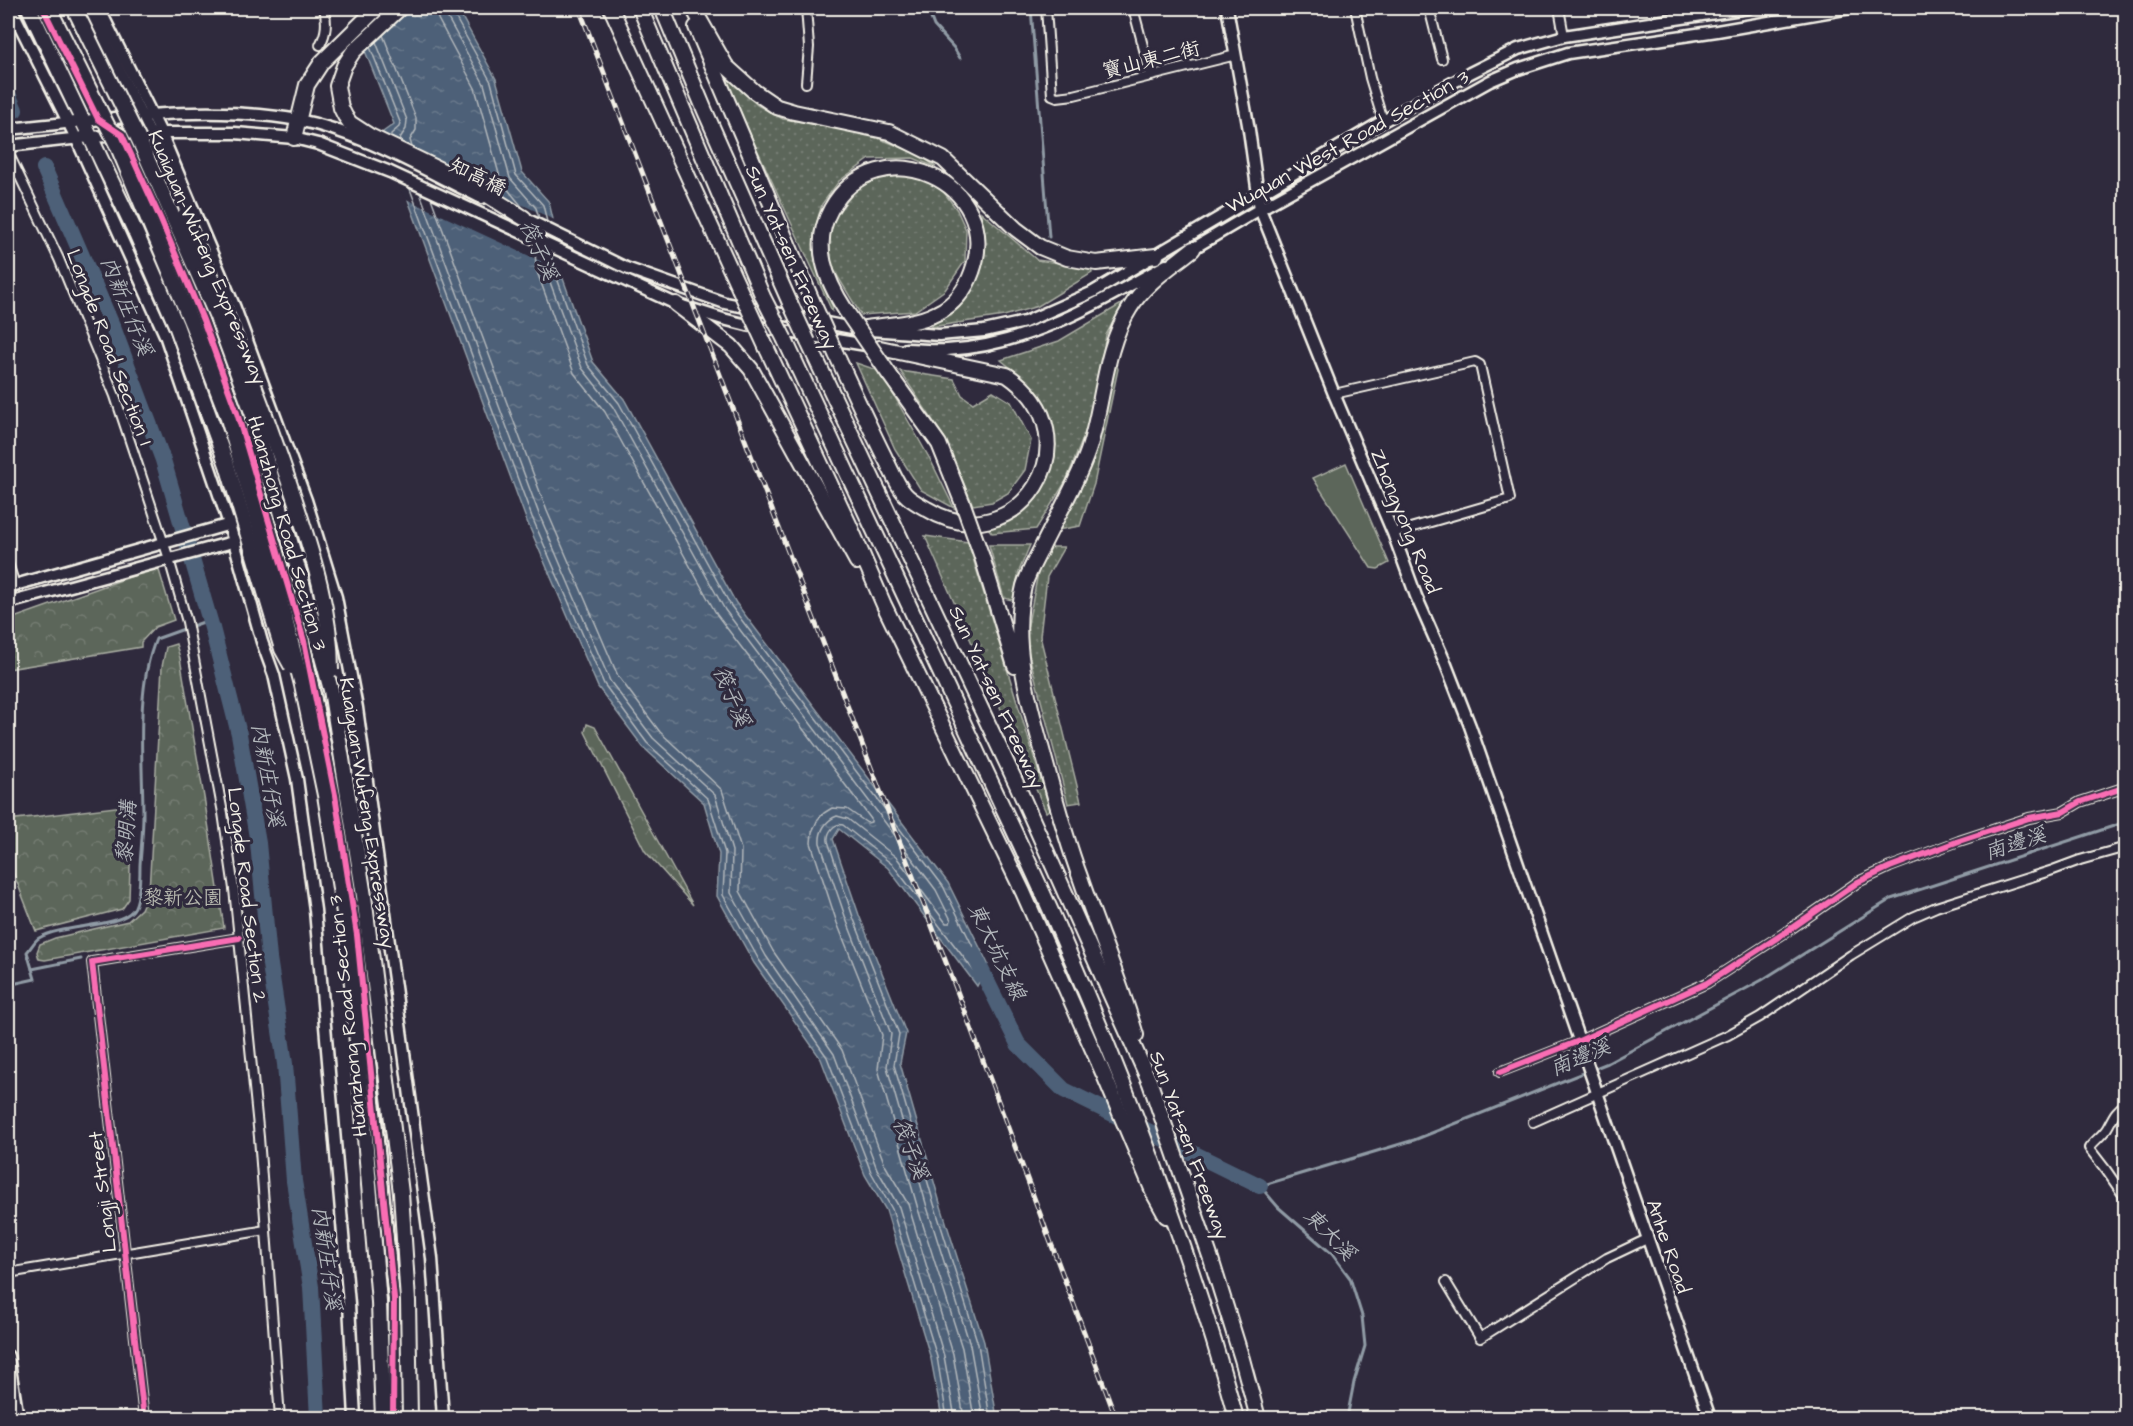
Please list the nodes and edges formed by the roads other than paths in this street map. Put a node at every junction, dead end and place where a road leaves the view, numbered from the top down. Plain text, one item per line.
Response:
1 (11, 8) edge
2 (29, 8) edge
3 (43, 8) edge
4 (49, 8) edge
5 (66, 8) edge
6 (75, 8) edge
7 (87, 8) edge
8 (99, 8) edge
9 (324, 8) edge
10 (377, 8) edge
11 (400, 8) edge
12 (610, 8) edge
13 (640, 8) edge
14 (662, 8) edge
15 (688, 8) edge
16 (693, 8) edge
17 (806, 8) edge
18 (1046, 8) edge
19 (1133, 8) edge
20 (1227, 8) edge
21 (1355, 8) edge
22 (1429, 8) edge
23 (1559, 8) edge
24 (1748, 8) edge
25 (1850, 8) edge
26 (1788, 13) edge
27 (1564, 36) junction
28 (320, 45) dead end
29 (1236, 55) junction
30 (1442, 59) dead end
31 (1151, 76) junction
32 (806, 83) dead end
33 (146, 116) junction
34 (121, 118) junction
35 (98, 119) junction
36 (298, 120) junction
37 (1383, 121) junction
38 (76, 122) junction
39 (8, 129) edge
40 (154, 133) junction
41 (126, 135) junction
42 (294, 138) junction
43 (83, 139) junction
44 (374, 142) junction
45 (8, 146) edge
46 (8, 152) edge
47 (1258, 194) junction
48 (1260, 209) junction
49 (524, 218) joint
50 (1193, 249) junction
51 (1156, 256) junction
52 (623, 272) junction
53 (676, 304) junction
54 (857, 329) junction
55 (880, 348) junction
56 (1334, 394) junction
57 (306, 500) junction
58 (270, 512) junction
59 (311, 517) junction
60 (224, 526) junction
61 (275, 529) junction
62 (1393, 532) junction
63 (229, 543) junction
64 (164, 544) junction
65 (169, 559) junction
66 (8, 563) edge
67 (11, 586) edge
68 (8, 603) edge
69 (884, 605) junction
70 (302, 685) junction
71 (332, 690) junction
72 (1035, 724) junction
73 (2126, 787) edge
74 (2126, 847) edge
75 (239, 938) junction
76 (1579, 1041) junction
77 (1500, 1072) dead end
78 (1150, 1083) junction
79 (1596, 1089) junction
80 (2126, 1104) edge
81 (1533, 1122) dead end
82 (2126, 1199) edge
83 (266, 1230) junction
84 (1647, 1239) junction
85 (1184, 1248) junction
86 (125, 1254) junction
87 (8, 1273) edge
88 (1446, 1282) dead end
89 (8, 1356) edge
90 (18, 1419) edge
91 (144, 1419) edge
92 (280, 1419) edge
93 (355, 1419) edge
94 (382, 1419) edge
95 (393, 1419) edge
96 (403, 1419) edge
97 (410, 1419) edge
98 (443, 1419) edge
99 (1236, 1419) edge
100 (1258, 1419) edge
101 (1710, 1419) edge

1 - 38 main road
2 - 38 highway
3 - 35 main road
4 - 70 highway, Kuaiguan-Wufeng Expressway, bridge
5 - 34 main road, Huanzhong Road Section 3
6 - 71 highway, Kuaiguan-Wufeng Expressway, bridge
7 - 33 highway
8 - 33 main road
9 - 28 street
10 - 36 highway
11 - 44 highway
12 - 69 highway, bridge
13 - 85 highway, Sun Yat-sen Freeway, bridge
14 - 78 highway, Sun Yat-sen Freeway, bridge
15 - 55 highway, bridge
16 - 51 highway
17 - 32 street
18 - 31 street, 寶山東二街
19 - 31 street
20 - 29 main road, Zhongyong Road
21 - 37 street
22 - 30 street
23 - 27 street
24 - 27 main road, Wuquan West Road Section 3
25 - 26 main road, Wuquan West Road Section 3
26 - 48 main road, Wuquan West Road Section 3
27 - 37 main road, Wuquan West Road Section 3
29 - 31 street, 寶山東二街
29 - 47 main road, Zhongyong Road
33 - 34 main road
33 - 36 main road
33 - 40 highway
34 - 35 main road
34 - 41 main road, Huanzhong Road Section 3
35 - 38 main road
35 - 41 main road
36 - 42 highway
36 - 44 main road
37 - 47 main road, Wuquan West Road Section 3
38 - 39 main road
38 - 43 highway
40 - 41 main road, 知高橋
40 - 42 main road, 知高橋
40 - 57 main road, Huanzhong Road Section 3
40 - 71 highway, bridge
41 - 43 main road, 知高橋
41 - 58 main road, Huanzhong Road Section 3
42 - 52 main road, 知高橋
43 - 45 main road, 知高橋
43 - 60 main road, Huanzhong Road Section 3
43 - 70 highway, bridge
44 - 49 highway
46 - 64 street, Longde Road Section 1
47 - 48 main road, Zhongyong Road
47 - 51 main road, Wuquan West Road Section 3
48 - 50 main road, Wuquan West Road Section 3
48 - 56 main road, Zhongyong Road
49 - 52 main road
50 - 55 main road, Wuquan West Road Section 3
50 - 72 highway
51 - 54 main road, Wuquan West Road Section 3
52 - 53 main road, Wuquan West Road Section 3
52 - 54 main road, Wuquan West Road Section 3
53 - 55 main road, Wuquan West Road Section 3
53 - 69 highway
54 - 72 highway, bridge
56 - 62 main road, Zhongyong Road
56 - 62 street
57 - 58 main road
57 - 59 main road, Huanzhong Road Section 3
58 - 60 main road
58 - 61 main road, Huanzhong Road Section 3
59 - 61 main road
59 - 98 main road, Huanzhong Road Section 3
60 - 63 main road, Huanzhong Road Section 3
60 - 64 main road
61 - 63 main road
61 - 95 main road, Huanzhong Road Section 3
61 - 96 main road, Huanzhong Road Section 3
62 - 76 main road, Zhongyong Road
63 - 65 main road
63 - 93 main road, Huanzhong Road Section 3
64 - 65 street, Longde Road Section 1
64 - 67 main road
65 - 68 main road
65 - 75 street, Longde Road Section 2
66 - 67 street
69 - 85 highway
70 - 94 highway, Kuaiguan-Wufeng Expressway, bridge
71 - 97 highway, Kuaiguan-Wufeng Expressway, bridge
72 - 78 highway
73 - 76 street
74 - 79 street
75 - 83 street, Longde Road Section 2
75 - 86 street, Longji Street
76 - 77 street
76 - 79 main road, Zhongyong Road
78 - 100 highway, Sun Yat-sen Freeway
79 - 81 street
79 - 84 main road, Anhe Road
80 - 82 street
83 - 86 street
83 - 92 street, Longde Road Section 2
84 - 88 street
84 - 101 main road, Anhe Road
85 - 99 highway, Sun Yat-sen Freeway
86 - 87 street
86 - 91 street, Longji Street
89 - 90 main road

